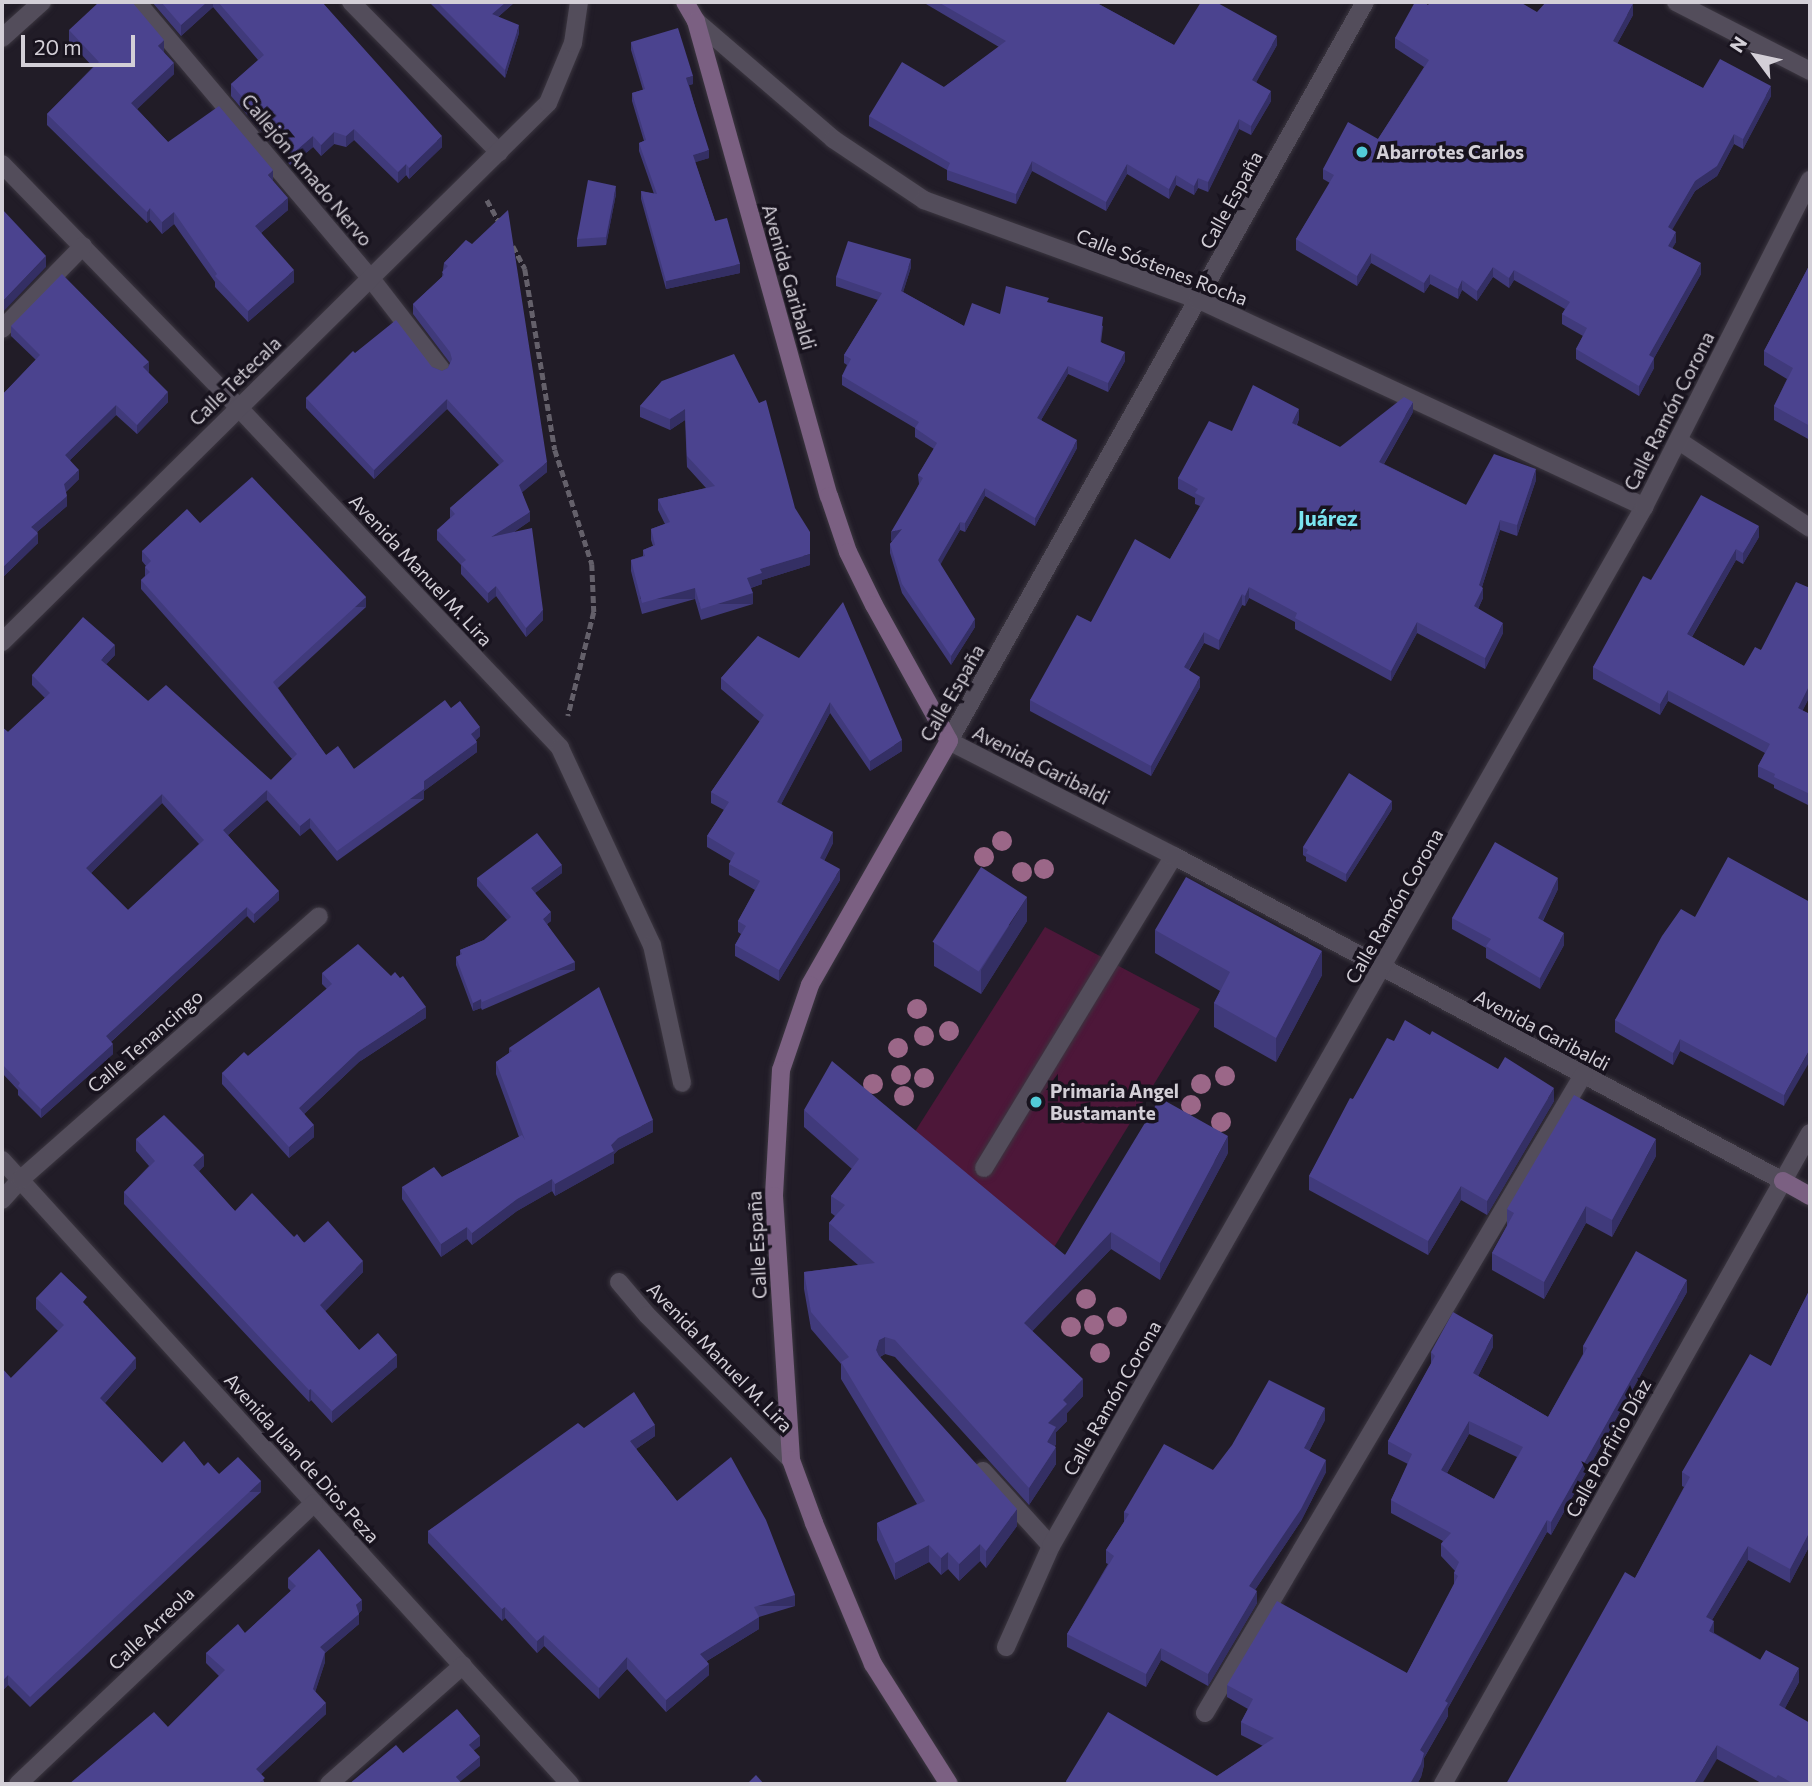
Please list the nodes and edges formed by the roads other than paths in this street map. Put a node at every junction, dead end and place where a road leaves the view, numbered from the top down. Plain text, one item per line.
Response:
1 (42, 2) edge
2 (137, 2) edge
3 (351, 2) edge
4 (579, 2) edge
5 (685, 2) edge
6 (1365, 2) edge
7 (1676, 2) edge
8 (695, 21) junction
9 (2, 38) edge
10 (1810, 71) edge
11 (499, 152) junction
12 (2, 164) edge
13 (1810, 180) edge
14 (83, 246) junction
15 (372, 280) junction
16 (1199, 300) junction
17 (2, 329) edge
18 (441, 369) edge
19 (238, 407) junction
20 (1679, 441) junction
21 (1644, 507) junction
22 (1810, 528) edge
23 (2, 642) edge
24 (949, 741) junction
25 (1174, 856) junction
26 (319, 916) dead end
27 (1382, 970) junction
28 (1583, 1075) junction
29 (682, 1083) dead end
30 (1810, 1133) edge
31 (2, 1160) edge
32 (984, 1168) dead end
33 (21, 1179) junction
34 (1783, 1181) junction
35 (1810, 1196) edge
36 (2, 1200) edge
37 (619, 1282) dead end
38 (969, 1456) edge
39 (792, 1460) junction
40 (314, 1503) junction
41 (1051, 1546) junction
42 (1006, 1647) dead end
43 (463, 1665) junction
44 (1205, 1713) dead end
45 (18, 1784) edge
46 (329, 1784) edge
47 (570, 1784) edge
48 (949, 1784) edge
49 (1443, 1784) edge

1 - 9 street
2 - 15 street, Callejón Amado Nervo
3 - 11 street
4 - 11 street, Calle Tetecala
5 - 8 street, Avenida Garibaldi
6 - 16 street, Calle España
7 - 10 street
8 - 16 street, Calle Sóstenes Rocha
8 - 24 street, Avenida Garibaldi
11 - 15 street, Calle Tetecala
12 - 14 street, Avenida Manuel M. Lira
13 - 20 street, Calle Ramón Corona
14 - 17 street
14 - 19 street, Avenida Manuel M. Lira
15 - 18 street, Callejón Amado Nervo
15 - 19 street, Calle Tetecala
16 - 21 street, Calle Sóstenes Rocha
16 - 24 street, Calle España
19 - 23 street, Calle Tetecala
19 - 29 street, Avenida Manuel M. Lira
20 - 21 street, Calle Ramón Corona
20 - 22 street
21 - 27 street, Calle Ramón Corona
24 - 25 street, Avenida Garibaldi
24 - 39 street, Calle España
25 - 27 street, Avenida Garibaldi
25 - 32 street
26 - 33 street, Calle Tenancingo
27 - 28 street, Avenida Garibaldi
27 - 41 street, Calle Ramón Corona
28 - 34 street, Avenida Garibaldi
28 - 44 street
30 - 34 street, Calle Porfirio Díaz
31 - 33 street, Avenida Juan de Dios Peza
33 - 36 street, Calle Tenancingo
33 - 40 street, Avenida Juan de Dios Peza
34 - 35 street, Avenida Garibaldi
34 - 49 street, Calle Porfirio Díaz
37 - 39 street, Avenida Manuel M. Lira
38 - 41 street
39 - 48 street, Calle España
40 - 43 street, Avenida Juan de Dios Peza
40 - 45 street, Calle Arreola
41 - 42 street, Calle Ramón Corona
43 - 46 street
43 - 47 street, Avenida Juan de Dios Peza

